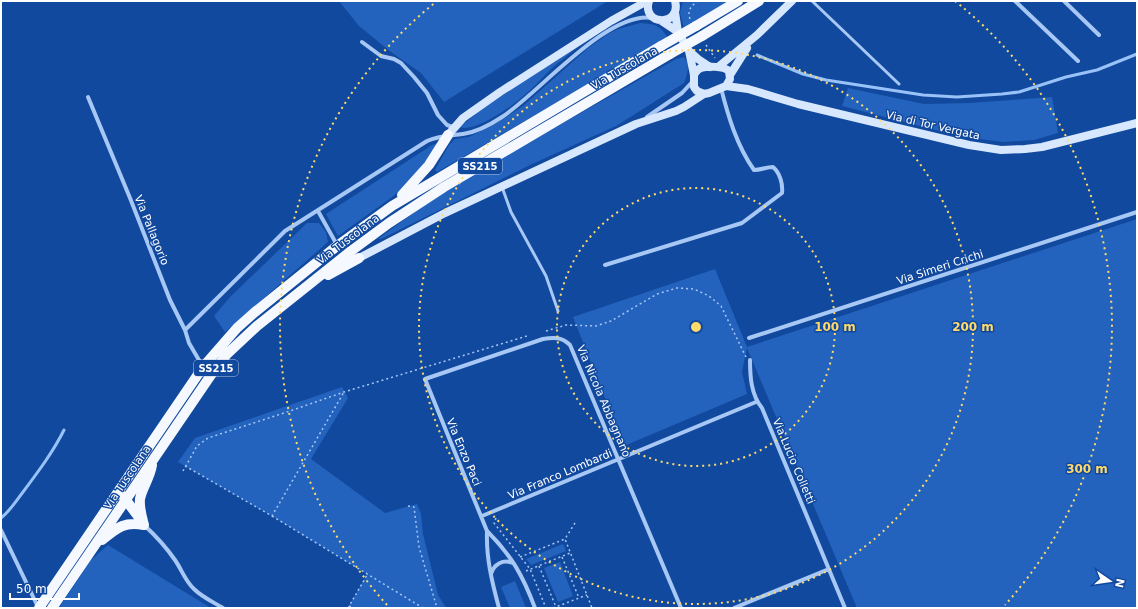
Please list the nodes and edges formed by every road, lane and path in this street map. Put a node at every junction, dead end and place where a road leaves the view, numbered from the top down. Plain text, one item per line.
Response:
1 (648, 1) edge
2 (738, 1) edge
3 (759, 1) edge
4 (792, 1) edge
5 (812, 1) edge
6 (1015, 1) edge
7 (1064, 1) edge
8 (675, 5) edge
9 (657, 19) junction
10 (1099, 35) dead end
11 (680, 36) junction
12 (757, 36) junction
13 (362, 42) dead end
14 (689, 51) junction
15 (1078, 61) dead end
16 (714, 67) junction
17 (730, 76) junction
18 (694, 77) junction
19 (899, 84) dead end
20 (723, 87) junction
21 (748, 89) junction
22 (704, 94) junction
23 (88, 97) dead end
24 (1137, 123) edge
25 (636, 124) junction
26 (451, 131) junction
27 (502, 187) junction
28 (392, 206) junction
29 (318, 211) junction
30 (1137, 212) edge
31 (337, 246) junction
32 (359, 258) joint
33 (605, 265) dead end
34 (298, 292) junction
35 (558, 311) dead end
36 (185, 330) junction
37 (749, 338) dead end
38 (750, 360) dead end
39 (204, 367) junction
40 (425, 379) joint
41 (344, 392) dead end
42 (756, 402) junction
43 (619, 459) junction
44 (152, 461) junction
45 (185, 466) dead end
46 (120, 490) junction
47 (125, 501) junction
48 (408, 506) dead end
49 (497, 514) dead end
50 (272, 516) junction
51 (482, 516) junction
52 (575, 523) dead end
53 (144, 525) junction
54 (1, 530) edge
55 (488, 531) junction
56 (565, 539) junction
57 (90, 551) junction
58 (571, 553) junction
59 (562, 556) junction
60 (520, 557) junction
61 (515, 564) junction
62 (539, 566) junction
63 (829, 569) junction
64 (530, 570) junction
65 (520, 574) junction
66 (368, 575) junction
67 (490, 575) junction
68 (587, 595) junction
69 (579, 598) junction
70 (348, 607) edge
71 (39, 608) edge
72 (52, 608) edge
73 (223, 608) edge
74 (353, 608) edge
75 (423, 608) edge
76 (437, 608) edge
77 (499, 608) edge
78 (535, 608) edge
79 (546, 608) edge
80 (554, 608) edge
81 (592, 608) edge
82 (681, 608) edge
83 (734, 608) edge
84 (845, 608) edge

1 - 9 street
1 - 26 street
2 - 28 main road, Via Tuscolana / SS215, bridge
3 - 34 main road, Via Tuscolana / SS215, bridge
4 - 12 street
5 - 19 lane
6 - 15 street
7 - 10 street
8 - 9 street
8 - 11 street
9 - 11 street
9 - 26 street
11 - 14 street
12 - 16 street
12 - 17 street
13 - 26 street
14 - 16 street
14 - 18 street
16 - 17 street
16 - 18 street
17 - 20 street
17 - 21 street
18 - 22 street
18 - 25 street, Via Tuscolana
20 - 21 street, Via di Tor Vergata
20 - 22 street
20 - 33 street
21 - 24 street, Via di Tor Vergata
22 - 25 street, Via Tuscolana
23 - 36 street, Via Pallagorio
25 - 27 street, Via Tuscolana
26 - 28 main road
26 - 29 street
27 - 32 street, Via Tuscolana
27 - 35 lane
28 - 31 main road, Via Tuscolana / SS215
29 - 31 street
29 - 36 street
30 - 37 street, Via Simeri Crichi
31 - 39 main road, Via Tuscolana / SS215
32 - 34 main road
34 - 44 main road, Via Tuscolana / SS215
36 - 39 street, Via Pallagorio
38 - 42 street, Via Lucio Colletti
39 - 46 main road, Via Tuscolana / SS215
40 - 43 street, Via Nicola Abbagnano
40 - 51 street, Via Enzo Paci
41 - 50 path
42 - 43 street, Via Franco Lombardi
42 - 63 street, Via Lucio Colletti
43 - 51 street, Via Franco Lombardi
43 - 82 street, Via Nicola Abbagnano
44 - 47 main road, Via Tuscolana / SS215
44 - 53 main road
45 - 50 path
46 - 47 main road
46 - 71 main road, Via Tuscolana / SS215
47 - 53 main road
47 - 57 main road, Via Tuscolana / SS215
48 - 76 path
49 - 60 path
50 - 66 path
51 - 55 street, Via Enzo Paci
52 - 56 path
53 - 57 main road
53 - 73 street
54 - 71 street
55 - 61 street, Via Enzo Paci
55 - 67 street, Via Enzo Paci
56 - 58 path
56 - 60 path
57 - 72 main road, Via Tuscolana / SS215
58 - 59 path
58 - 68 path
59 - 62 path
59 - 69 path
60 - 64 path
61 - 65 street, Via Enzo Paci
61 - 67 street
62 - 64 path
62 - 80 path
63 - 83 street
63 - 84 street, Via Lucio Colletti
64 - 65 path
64 - 79 path
65 - 78 street, Via Enzo Paci
66 - 70 path
66 - 75 path
67 - 77 street, Via Enzo Paci
68 - 69 path
68 - 81 path
69 - 80 path
70 - 74 path

